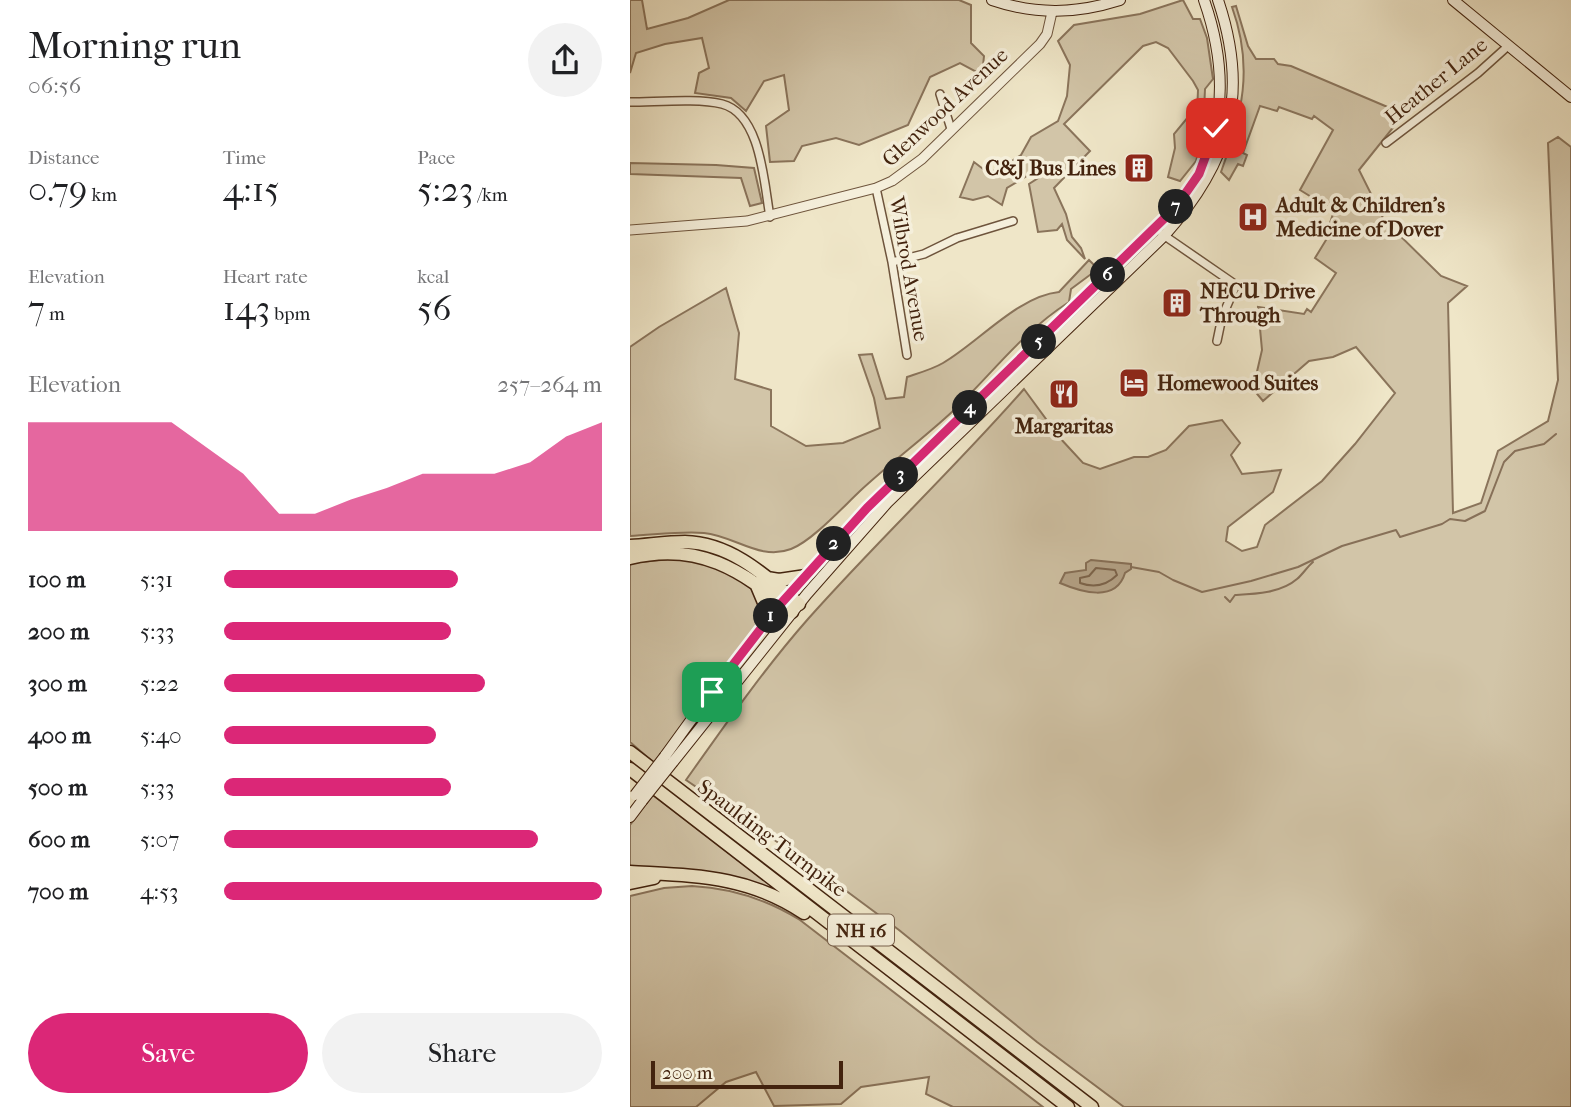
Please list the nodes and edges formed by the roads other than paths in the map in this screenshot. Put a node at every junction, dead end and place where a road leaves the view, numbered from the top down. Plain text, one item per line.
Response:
1 (992, 0) edge
2 (1120, 0) edge
3 (1204, 0) edge
4 (1218, 0) edge
5 (1453, 0) edge
6 (1052, 12) junction
7 (1508, 46) junction
8 (940, 94) dead end
9 (1571, 97) edge
10 (630, 102) edge
11 (951, 129) junction
12 (1386, 143) dead end
13 (876, 188) junction
14 (770, 216) junction
15 (1013, 221) dead end
16 (1155, 229) junction
17 (630, 230) edge
18 (1164, 236) junction
19 (892, 262) junction
20 (1217, 341) dead end
21 (907, 355) dead end
22 (630, 546) edge
23 (630, 558) edge
24 (806, 576) junction
25 (761, 581) junction
26 (790, 604) junction
27 (766, 622) junction
28 (630, 752) edge
29 (669, 759) junction
30 (630, 769) edge
31 (636, 799) edge
32 (630, 817) edge
33 (630, 872) edge
34 (673, 874) junction
35 (630, 883) edge
36 (849, 938) junction
37 (1068, 1107) edge
38 (1092, 1107) edge

1 - 6 main road
2 - 6 main road
3 - 16 main road
4 - 18 main road
5 - 7 main road
6 - 11 street, Glenwood Avenue
7 - 9 main road
7 - 12 street, Heather Lane
8 - 11 street
10 - 14 street
11 - 13 street, Glenwood Avenue
13 - 14 street, Glenwood Avenue
13 - 19 street, Wilbrod Avenue
14 - 17 street, Glenwood Avenue
15 - 19 street
16 - 18 street
16 - 24 main road
18 - 20 street
18 - 26 main road
19 - 21 street, Wilbrod Avenue
22 - 25 highway
23 - 25 highway
24 - 25 highway
24 - 26 main road
25 - 26 highway
25 - 27 highway
26 - 27 main road
26 - 29 main road
27 - 29 main road
28 - 38 highway, Spaulding Turnpike / NH 16
29 - 31 main road, bridge
30 - 36 highway, Spaulding Turnpike / NH 16
31 - 32 main road
33 - 34 highway
34 - 35 highway
34 - 36 highway
36 - 37 highway, Spaulding Turnpike / NH 16

